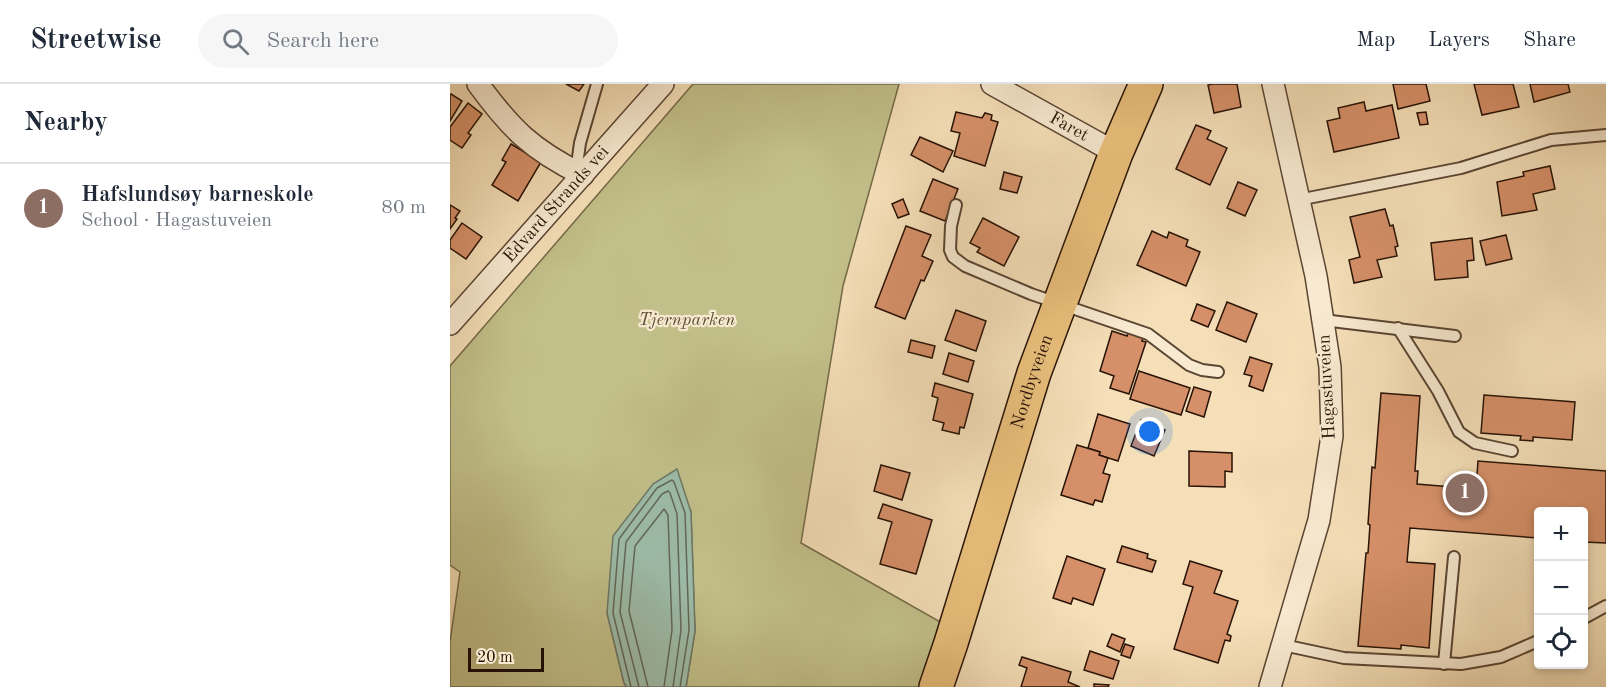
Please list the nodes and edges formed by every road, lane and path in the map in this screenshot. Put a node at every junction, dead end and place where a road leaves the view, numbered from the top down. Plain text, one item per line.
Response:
1 (478, 84) edge
2 (597, 84) edge
3 (663, 84) edge
4 (992, 84) edge
5 (1146, 84) edge
6 (1273, 84) edge
7 (1606, 135) edge
8 (1116, 153) junction
9 (579, 173) junction
10 (1298, 200) junction
11 (956, 205) dead end
12 (1060, 302) junction
13 (1323, 320) junction
14 (450, 324) edge
15 (1398, 328) junction
16 (1455, 336) dead end
17 (1218, 372) dead end
18 (1512, 451) dead end
19 (1454, 557) dead end
20 (1606, 606) edge
21 (1588, 616) edge
22 (1534, 643) edge
23 (1283, 645) junction
24 (1444, 664) junction
25 (936, 687) edge
26 (1270, 687) edge

1 - 9 street
2 - 9 lane
3 - 9 street, Edvard Strands vei
4 - 8 street, Faret
5 - 8 main road, Nordbyveien
6 - 10 street, Hagastuveien
7 - 10 lane
8 - 12 main road, Nordbyveien
9 - 14 street, Edvard Strands vei
10 - 13 street, Hagastuveien
11 - 12 lane
12 - 17 lane
12 - 25 main road, Nordbyveien
13 - 15 lane
13 - 23 street, Hagastuveien
15 - 16 lane
15 - 18 lane
19 - 24 lane
20 - 21 lane
22 - 24 lane
23 - 24 lane
23 - 26 street, Hagastuveien

